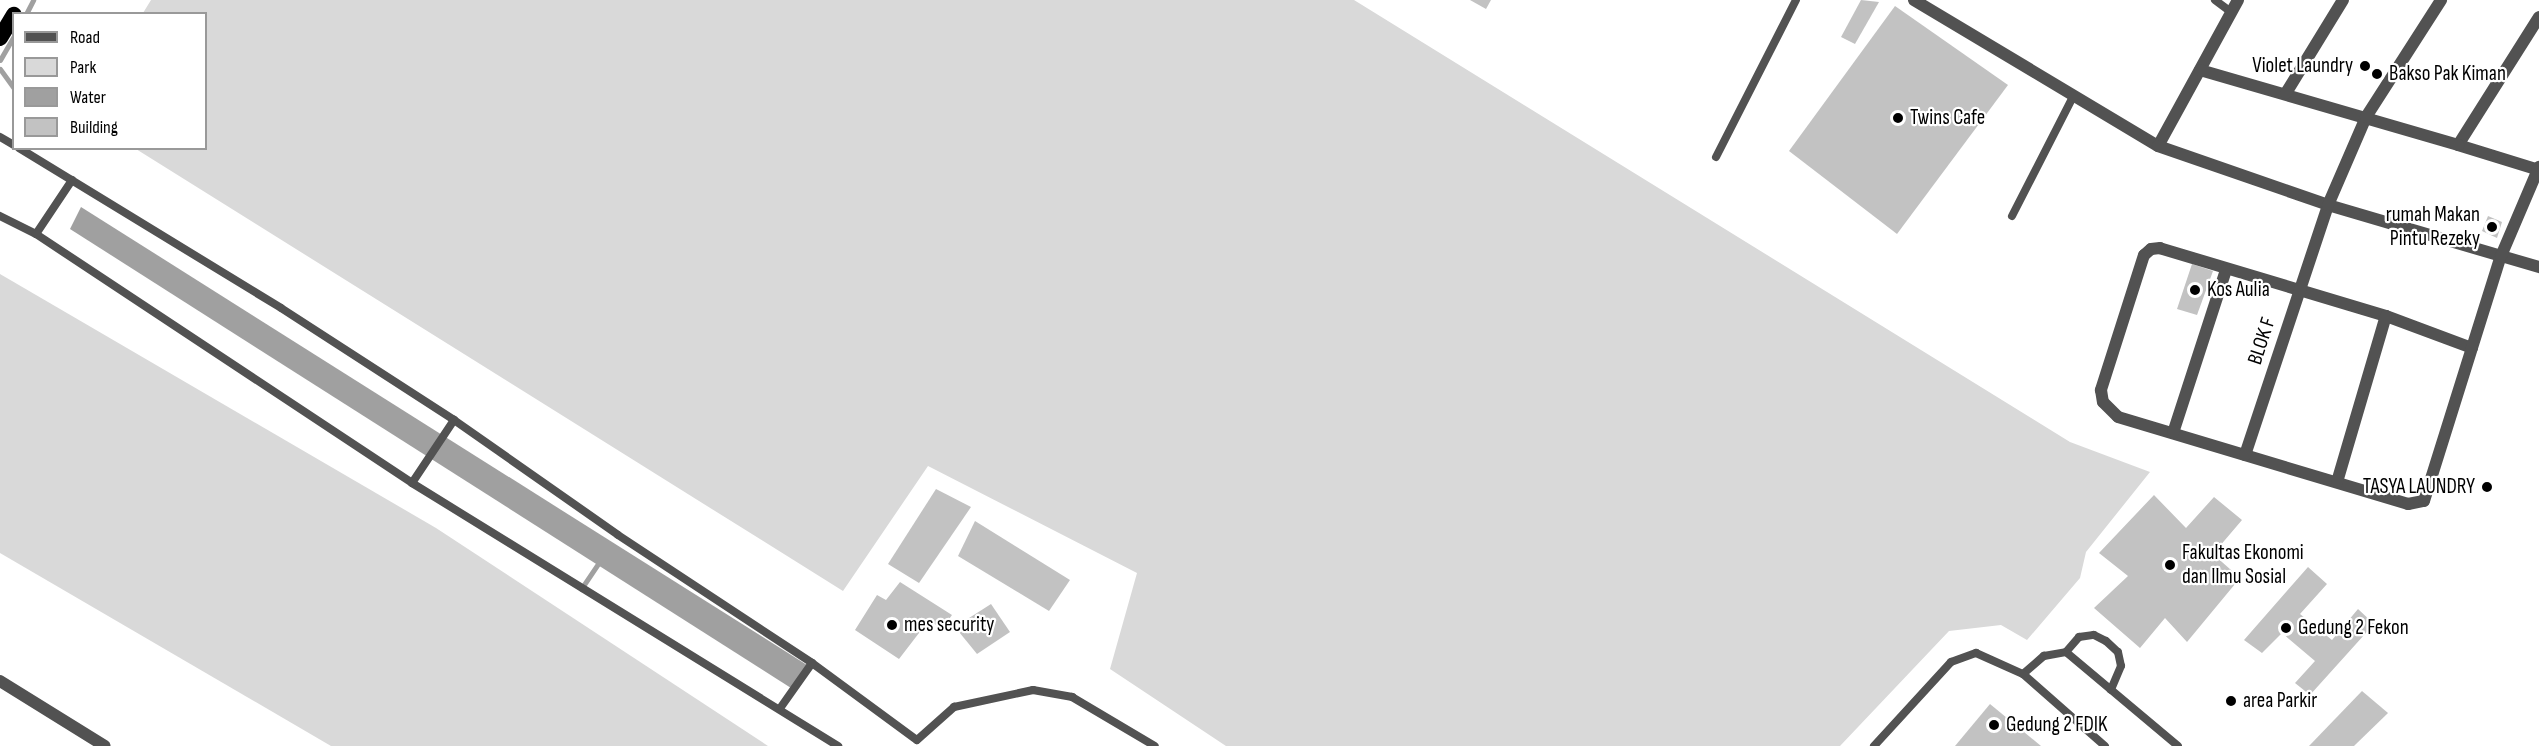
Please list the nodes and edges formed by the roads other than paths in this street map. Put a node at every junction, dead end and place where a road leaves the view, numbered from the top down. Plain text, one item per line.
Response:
1 (1796, 0) edge
2 (1914, 0) edge
3 (2215, 0) edge
4 (2238, 0) edge
5 (2343, 0) edge
6 (2441, 0) edge
7 (2231, 12) junction
8 (12, 17) edge
9 (2539, 17) edge
10 (0, 38) edge
11 (2200, 70) junction
12 (2286, 93) junction
13 (2074, 95) junction
14 (2366, 117) junction
15 (2458, 145) junction
16 (2158, 146) junction
17 (22, 150) edge
18 (1716, 157) dead end
19 (2538, 169) edge
20 (72, 180) junction
21 (2328, 205) junction
22 (0, 216) edge
23 (2013, 216) dead end
24 (36, 234) junction
25 (2501, 256) junction
26 (2539, 267) edge
27 (2226, 270) junction
28 (2299, 291) junction
29 (2386, 316) junction
30 (2472, 348) junction
31 (453, 420) junction
32 (2173, 433) junction
33 (2245, 455) junction
34 (2337, 482) junction
35 (412, 483) junction
36 (2066, 652) junction
37 (812, 663) junction
38 (2023, 674) junction
39 (0, 681) edge
40 (2111, 690) junction
41 (780, 707) junction
42 (914, 743) edge
43 (837, 745) edge
44 (105, 746) edge
45 (1155, 746) edge
46 (1874, 746) edge
47 (2105, 746) edge
48 (2178, 746) edge

1 - 18 lane
2 - 13 street
3 - 7 lane
4 - 7 street
5 - 12 street
6 - 14 street, BLOK F
7 - 11 street
8 - 10 highway
9 - 15 street
11 - 12 street
11 - 16 street
12 - 14 street
13 - 16 street
13 - 23 lane
14 - 15 street
14 - 21 street, BLOK F
15 - 19 street
16 - 21 street
17 - 20 lane
19 - 25 street
20 - 24 lane
20 - 31 lane
21 - 25 street
21 - 28 street, BLOK F
22 - 24 lane
24 - 35 lane
25 - 26 street
25 - 30 street
27 - 28 street
27 - 32 street
27 - 32 street
28 - 29 street
28 - 33 street, BLOK F
29 - 30 street
29 - 34 street
30 - 34 street
31 - 35 lane
31 - 37 lane
32 - 33 street
33 - 34 street
35 - 41 lane
36 - 38 lane
36 - 40 lane
36 - 40 lane
37 - 41 lane
37 - 42 lane
38 - 46 lane
38 - 47 lane
39 - 44 street
40 - 48 lane
41 - 43 lane
42 - 45 lane

